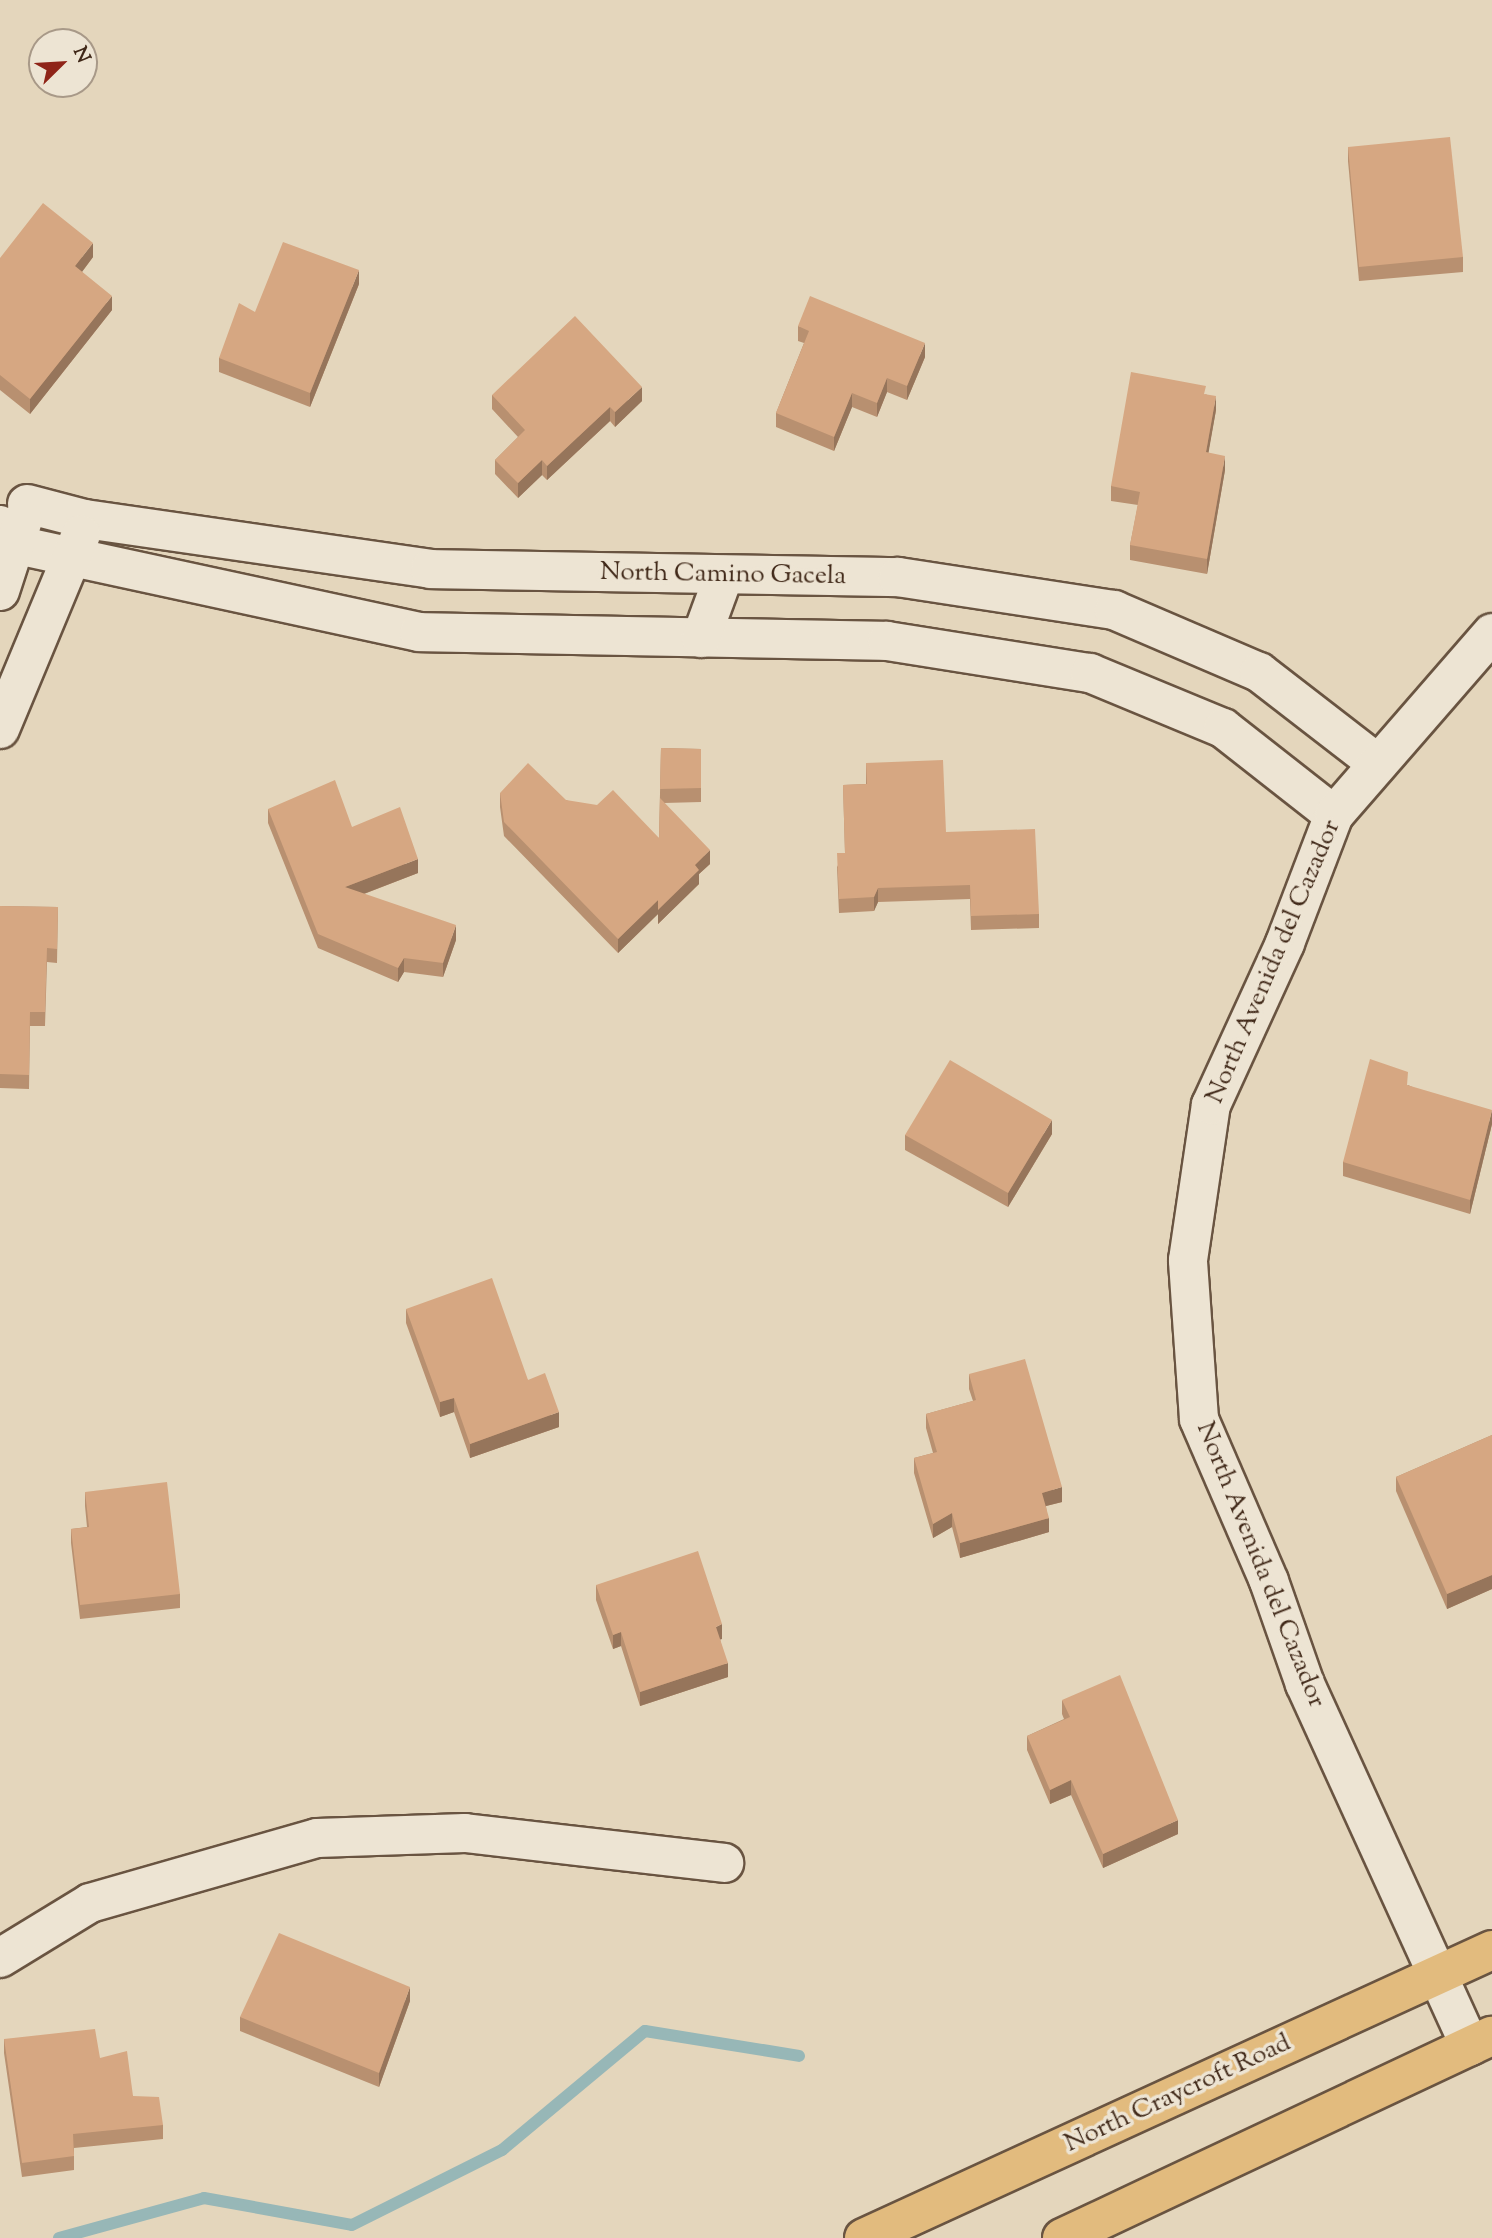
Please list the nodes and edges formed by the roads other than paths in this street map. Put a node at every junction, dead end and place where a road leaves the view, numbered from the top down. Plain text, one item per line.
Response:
1 (85, 519) junction
2 (11, 522) edge
3 (75, 558) junction
4 (724, 575) junction
5 (0, 591) edge
6 (1492, 633) edge
7 (701, 638) junction
8 (0, 729) edge
9 (1378, 764) junction
10 (1335, 815) junction
11 (724, 1863) dead end
12 (1492, 1950) edge
13 (0, 1958) edge
14 (1440, 1974) junction
15 (1481, 2041) edge
16 (864, 2238) edge
17 (1062, 2238) edge

1 - 2 street, North Camino Gacela
1 - 3 street
1 - 4 street, North Camino Gacela
2 - 3 street
2 - 5 street
3 - 7 street
3 - 8 street
4 - 7 street
4 - 9 street, North Camino Gacela
6 - 9 street, North Avenida del Cazador
7 - 10 street
9 - 10 street, North Avenida del Cazador
10 - 14 street, North Avenida del Cazador
11 - 13 street
12 - 14 main road, North Craycroft Road
14 - 15 street, North Avenida del Cazador
14 - 16 main road, North Craycroft Road
15 - 17 main road

